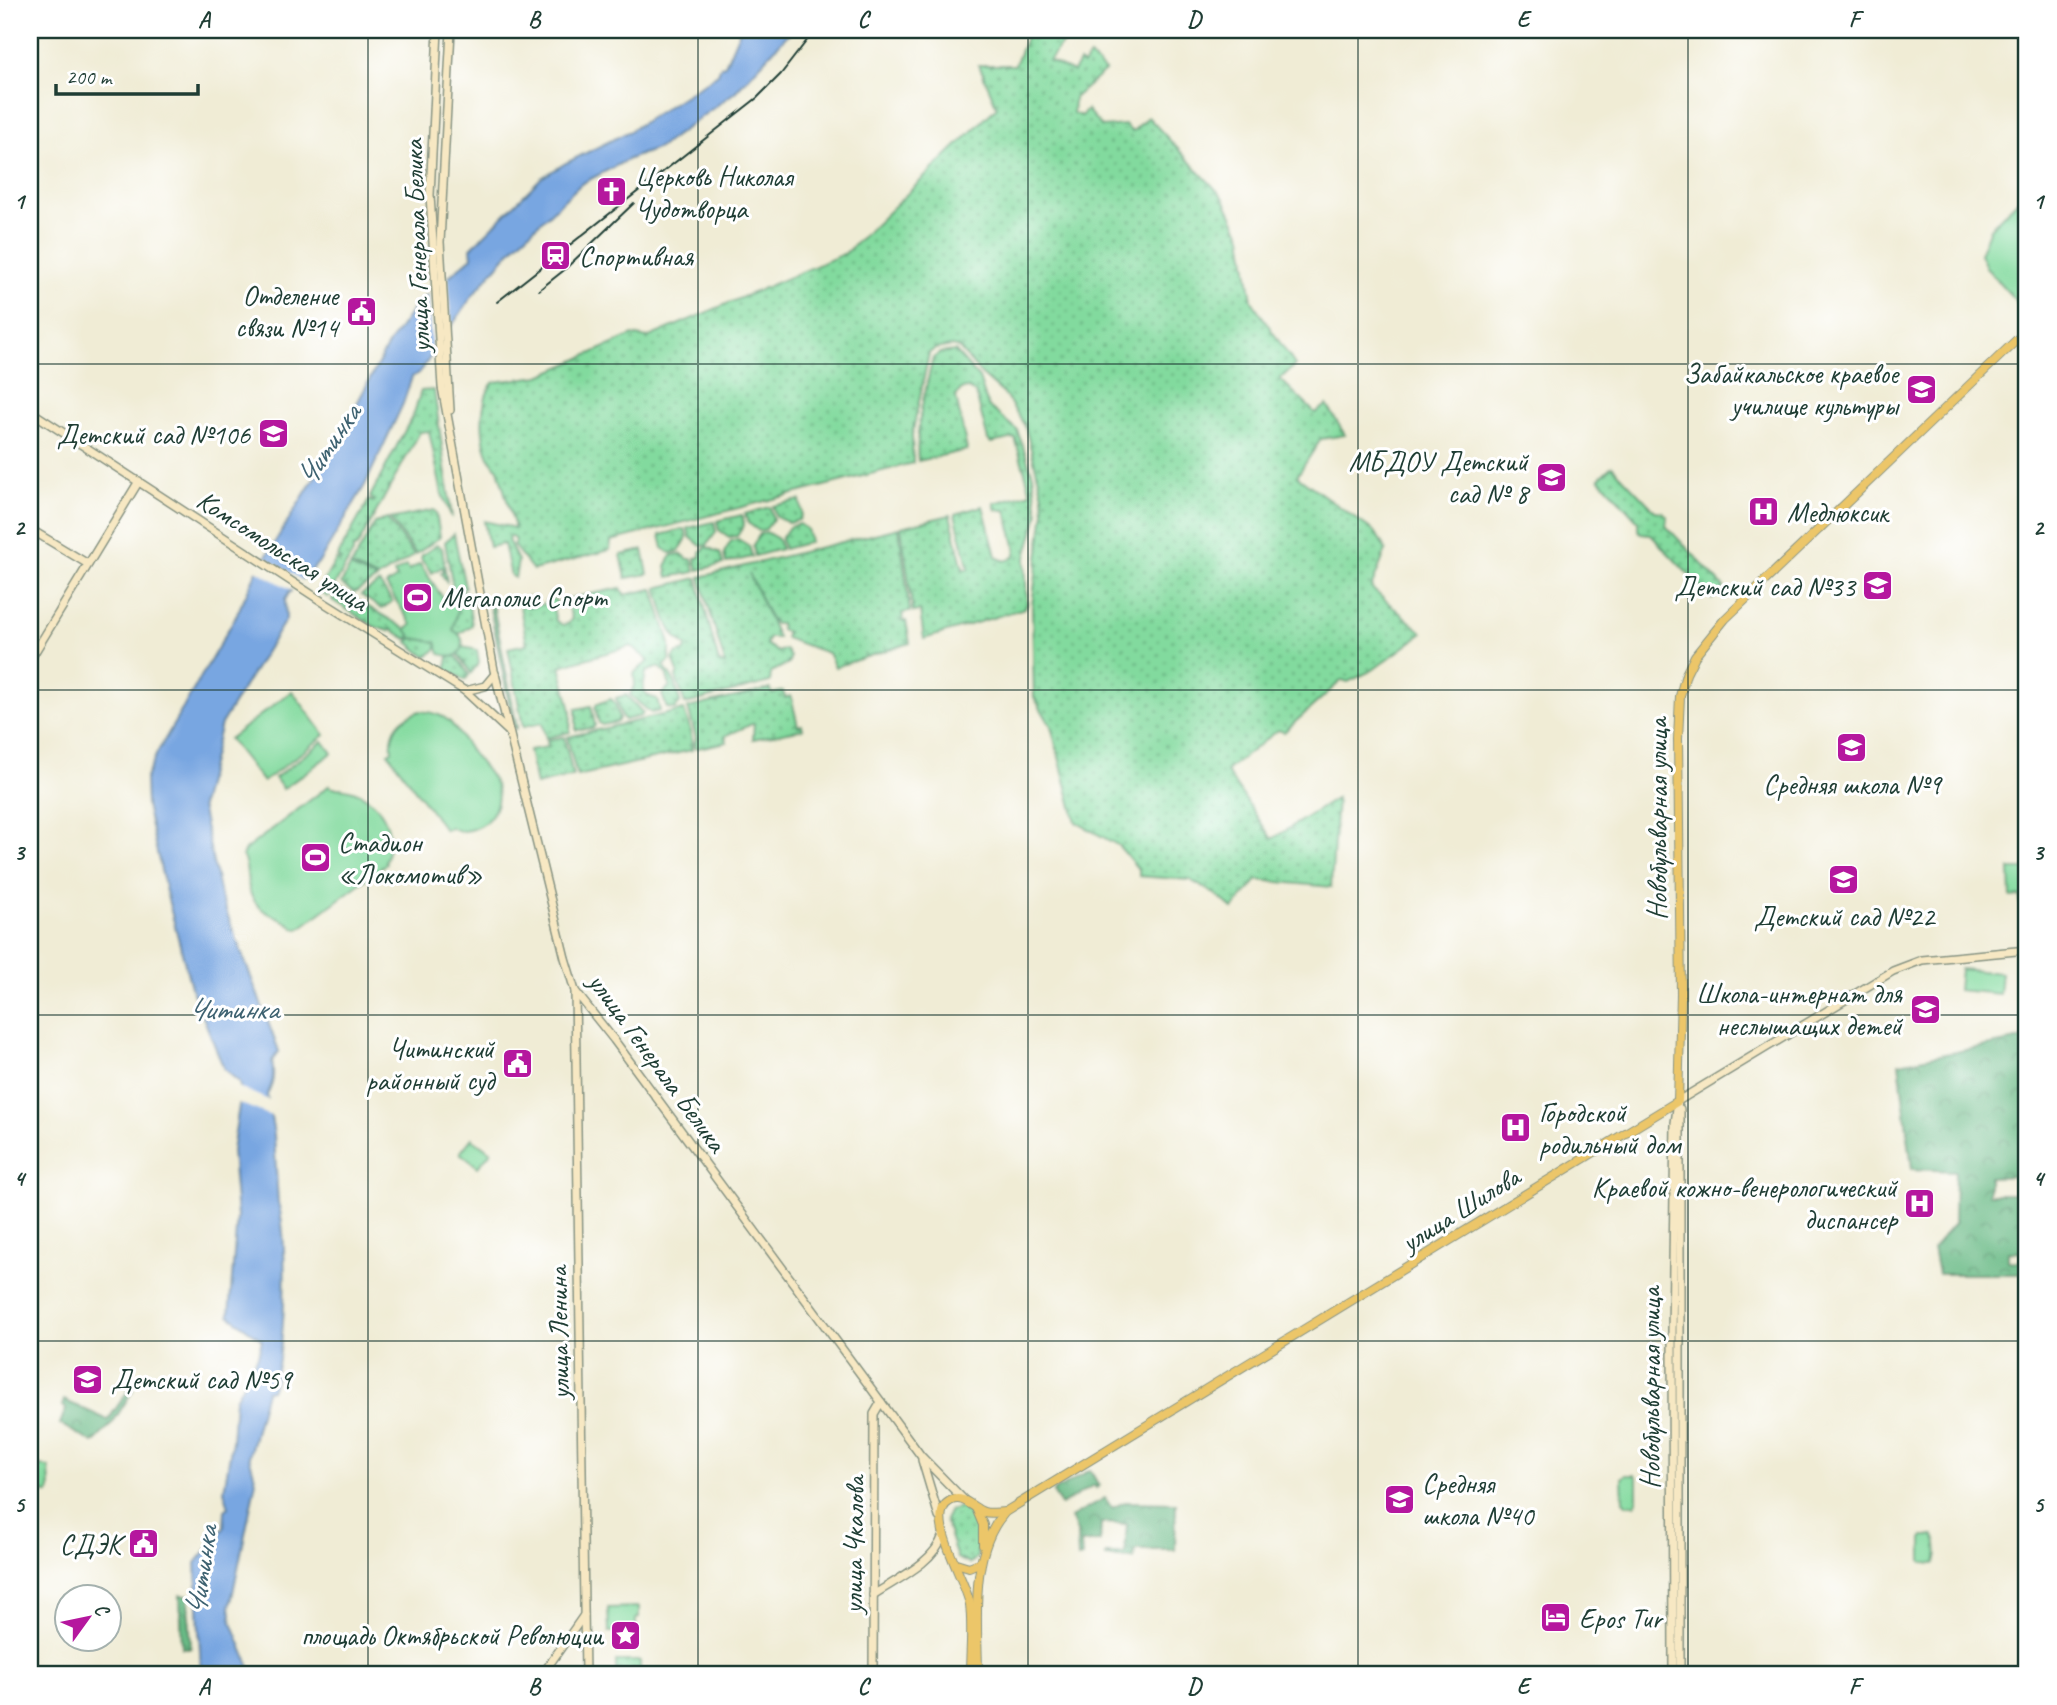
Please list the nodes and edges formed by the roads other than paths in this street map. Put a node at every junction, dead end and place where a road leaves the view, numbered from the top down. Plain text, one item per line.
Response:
1 (438, 30) edge
2 (451, 30) edge
3 (437, 62) junction
4 (449, 63) junction
5 (436, 242) junction
6 (2027, 330) edge
7 (30, 411) edge
8 (139, 481) junction
9 (30, 529) edge
10 (88, 564) junction
11 (30, 660) edge
12 (495, 674) junction
13 (465, 691) junction
14 (508, 731) junction
15 (2027, 950) edge
16 (575, 991) junction
17 (1678, 1101) junction
18 (881, 1402) junction
19 (920, 1456) junction
20 (964, 1500) junction
21 (976, 1508) junction
22 (1006, 1512) junction
23 (939, 1517) junction
24 (943, 1535) junction
25 (930, 1556) junction
26 (954, 1559) junction
27 (981, 1562) junction
28 (873, 1595) junction
29 (584, 1615) junction
30 (542, 1675) edge
31 (585, 1675) edge
32 (873, 1675) edge
33 (970, 1675) edge
34 (978, 1675) edge
35 (1673, 1675) edge
36 (1680, 1675) edge

1 - 3 main road, улица Генерала Белика
2 - 4 main road, улица Генерала Белика
3 - 4 main road
3 - 5 main road, улица Генерала Белика
4 - 5 main road, улица Генерала Белика
5 - 12 main road, улица Генерала Белика
6 - 17 main road, Новобульварная улица
7 - 8 main road, Комсомольская улица
8 - 10 main road
8 - 13 main road, Комсомольская улица
9 - 10 main road
10 - 11 main road
12 - 13 main road
12 - 14 main road, улица Генерала Белика
13 - 14 main road, Комсомольская улица
14 - 16 main road, улица Генерала Белика
15 - 17 main road, улица Шилова
16 - 18 main road, улица Генерала Белика
16 - 29 main road, улица Ленина
17 - 22 main road, улица Шилова
17 - 35 main road, Новобульварная улица
17 - 36 main road, Новобульварная улица
18 - 19 main road, улица Генерала Белика
18 - 28 main road, улица Чкалова
19 - 20 main road
19 - 23 main road
20 - 21 main road
20 - 23 main road
21 - 22 main road
21 - 27 main road
22 - 27 main road
23 - 24 main road
24 - 25 main road
24 - 26 main road
25 - 26 main road
25 - 28 main road
26 - 27 main road
26 - 33 main road
27 - 34 main road
28 - 32 main road, улица Чкалова
29 - 30 main road
29 - 31 main road, улица Ленина

